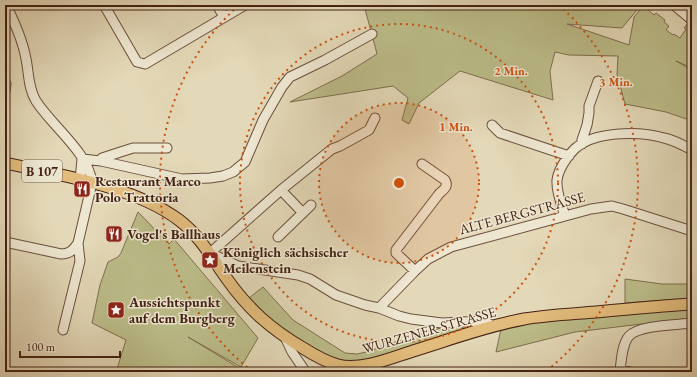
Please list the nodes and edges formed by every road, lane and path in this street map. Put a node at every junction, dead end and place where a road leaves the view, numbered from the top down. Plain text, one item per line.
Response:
1 (6, 5) edge
2 (104, 5) edge
3 (217, 5) edge
4 (245, 5) edge
5 (674, 5) edge
6 (224, 17) junction
7 (692, 20) edge
8 (372, 34) dead end
9 (598, 81) dead end
10 (375, 118) dead end
11 (492, 125) dead end
12 (582, 144) junction
13 (167, 148) dead end
14 (692, 150) edge
15 (569, 156) junction
16 (82, 159) junction
17 (101, 161) junction
18 (5, 163) edge
19 (422, 164) dead end
20 (80, 180) junction
21 (92, 183) junction
22 (281, 190) junction
23 (311, 205) dead end
24 (303, 212) junction
25 (565, 216) junction
26 (692, 231) edge
27 (278, 237) dead end
28 (5, 242) edge
29 (78, 243) junction
30 (210, 253) junction
31 (415, 270) junction
32 (692, 304) edge
33 (379, 308) junction
34 (692, 323) edge
35 (493, 326) junction
36 (62, 330) dead end
37 (285, 337) junction
38 (620, 371) edge
39 (305, 372) edge
40 (630, 372) edge

1 - 16 street
2 - 6 street
3 - 6 street
4 - 6 street
5 - 7 street
8 - 17 street
9 - 12 street
10 - 22 street
11 - 15 street
12 - 14 street
12 - 15 street
13 - 17 street
15 - 25 street
16 - 17 street
16 - 20 street
16 - 21 street
18 - 20 main road, WURZENER STRASSE / B 107
19 - 31 street
20 - 21 main road, WURZENER STRASSE / B 107
21 - 29 street
21 - 30 main road, WURZENER STRASSE / B 107
22 - 24 street
22 - 30 street
23 - 24 street
24 - 27 street
25 - 26 street, ALTE BERGSTRASSE
25 - 31 street, ALTE BERGSTRASSE
28 - 29 street
29 - 36 street
30 - 33 street
30 - 37 main road, WURZENER STRASSE / B 107
31 - 33 street, ALTE BERGSTRASSE
32 - 35 main road, WURZENER STRASSE / B 107
33 - 35 street
34 - 38 street
35 - 37 main road, WURZENER STRASSE / B 107
37 - 39 street
38 - 40 street

